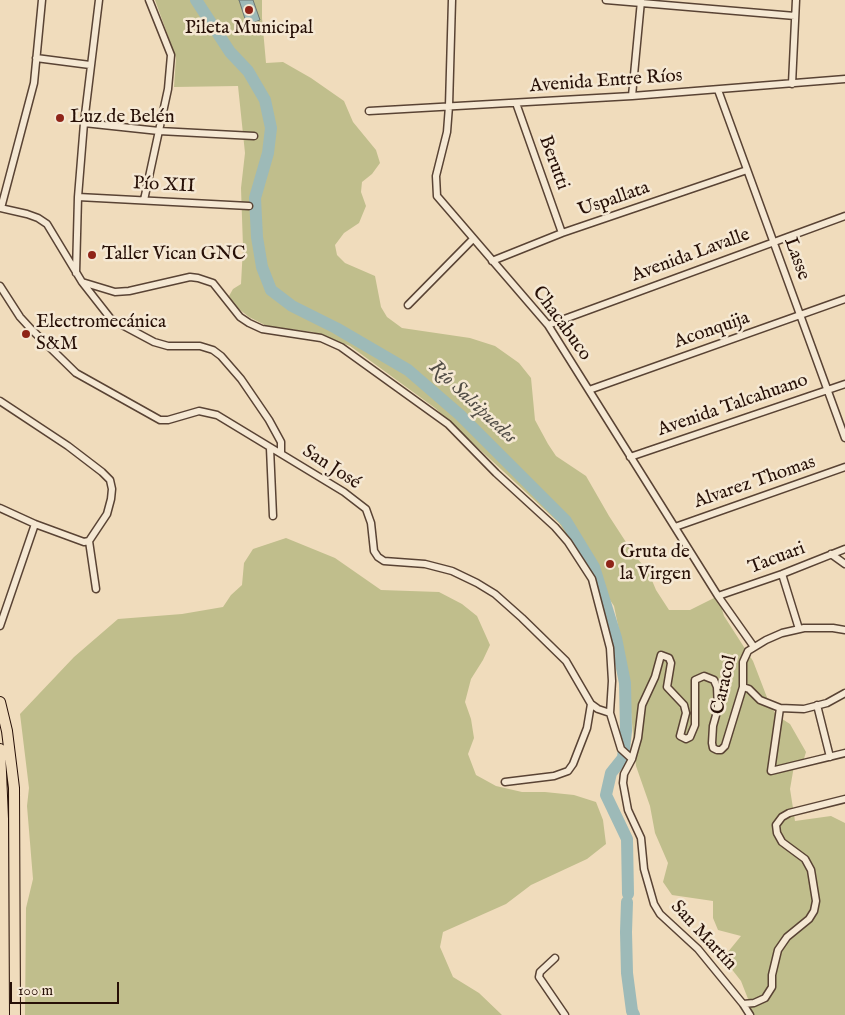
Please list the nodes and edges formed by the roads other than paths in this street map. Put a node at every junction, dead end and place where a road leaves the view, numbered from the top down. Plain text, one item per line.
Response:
1 (42, 0) edge
2 (100, 0) edge
3 (149, 0) edge
4 (452, 0) edge
5 (606, 0) edge
6 (796, 0) edge
7 (640, 2) edge
8 (795, 16) junction
9 (36, 58) junction
10 (90, 65) junction
11 (845, 79) edge
12 (792, 84) junction
13 (718, 90) junction
14 (632, 96) junction
15 (516, 103) junction
16 (449, 106) junction
17 (369, 111) dead end
18 (84, 123) junction
19 (159, 131) junction
20 (254, 136) dead end
21 (747, 170) junction
22 (78, 197) junction
23 (144, 200) junction
24 (249, 206) dead end
25 (1, 208) edge
26 (845, 216) edge
27 (562, 233) junction
28 (474, 239) junction
29 (773, 242) junction
30 (492, 260) junction
31 (76, 273) junction
32 (82, 282) junction
33 (0, 286) edge
34 (845, 299) edge
35 (408, 305) dead end
36 (800, 316) junction
37 (548, 325) junction
38 (845, 384) edge
39 (589, 390) junction
40 (827, 390) junction
41 (0, 401) edge
42 (845, 438) edge
43 (270, 448) junction
44 (281, 453) junction
45 (630, 456) junction
46 (845, 467) edge
47 (0, 508) edge
48 (272, 516) dead end
49 (34, 524) junction
50 (675, 527) junction
51 (87, 541) junction
52 (845, 549) edge
53 (831, 554) junction
54 (845, 564) edge
55 (782, 574) junction
56 (96, 589) dead end
57 (718, 596) junction
58 (0, 626) edge
59 (799, 629) junction
60 (845, 630) edge
61 (754, 647) junction
62 (743, 687) junction
63 (845, 693) edge
64 (0, 702) edge
65 (592, 704) junction
66 (817, 705) junction
67 (780, 708) junction
68 (610, 713) junction
69 (0, 749) edge
70 (845, 753) edge
71 (830, 757) junction
72 (632, 759) junction
73 (505, 782) dead end
74 (845, 799) edge
75 (555, 958) dead end
76 (743, 1004) junction
77 (4, 1015) edge
78 (15, 1015) edge
79 (565, 1015) edge
80 (750, 1015) edge

1 - 9 street
2 - 10 street
3 - 19 street
4 - 16 street, Chacabuco
5 - 7 street
6 - 8 street
7 - 8 street
7 - 14 street
8 - 12 street
9 - 10 street
9 - 25 street
10 - 18 street
11 - 12 street, Avenida Entre Ríos
12 - 13 street, Avenida Entre Ríos
13 - 14 street, Avenida Entre Ríos
13 - 21 street, Lasse
14 - 15 street, Avenida Entre Ríos
15 - 16 street, Avenida Entre Ríos
15 - 27 street, Berutti
16 - 17 street, Avenida Entre Ríos
16 - 28 street, Chacabuco
18 - 19 street
18 - 22 street
19 - 20 street
19 - 23 street
21 - 27 street, Uspallata
21 - 29 street, Lasse
22 - 23 street, Pío XII
22 - 31 street
23 - 24 street, Pío XII
25 - 31 street
26 - 29 street, Avenida Lavalle
27 - 30 street, Uspallata
28 - 30 street, Chacabuco
28 - 35 street
29 - 36 street, Lasse
29 - 37 street, Avenida Lavalle
30 - 37 street, Chacabuco
31 - 32 street
32 - 44 street
32 - 68 street
33 - 43 street, San José
34 - 36 street, Aconquija
36 - 39 street, Aconquija
36 - 40 street, Lasse
37 - 39 street, Chacabuco
38 - 40 street, Avenida Talcahuano
39 - 45 street, Chacabuco
40 - 42 street, Lasse
40 - 45 street, Avenida Talcahuano
41 - 51 street
43 - 44 street, San José
43 - 48 street
44 - 65 street, San José
45 - 50 street, Chacabuco
46 - 50 street, Alvarez Thomas
47 - 49 street
49 - 51 street
49 - 58 street
50 - 57 street, Chacabuco
51 - 56 street
52 - 53 street, Tacuari
53 - 54 street
53 - 55 street, Tacuari
55 - 57 street, Tacuari
55 - 59 street
57 - 61 street, Chacabuco
59 - 60 street
59 - 61 street
61 - 62 street, Caracol
62 - 67 street
62 - 72 street, Caracol
63 - 66 street
64 - 78 main road
65 - 68 street
65 - 73 street
66 - 67 street
66 - 71 street
67 - 71 street
68 - 72 street
69 - 77 main road
70 - 71 street
72 - 76 street, San Martín
74 - 76 street
75 - 79 street
76 - 80 street, San Martín

